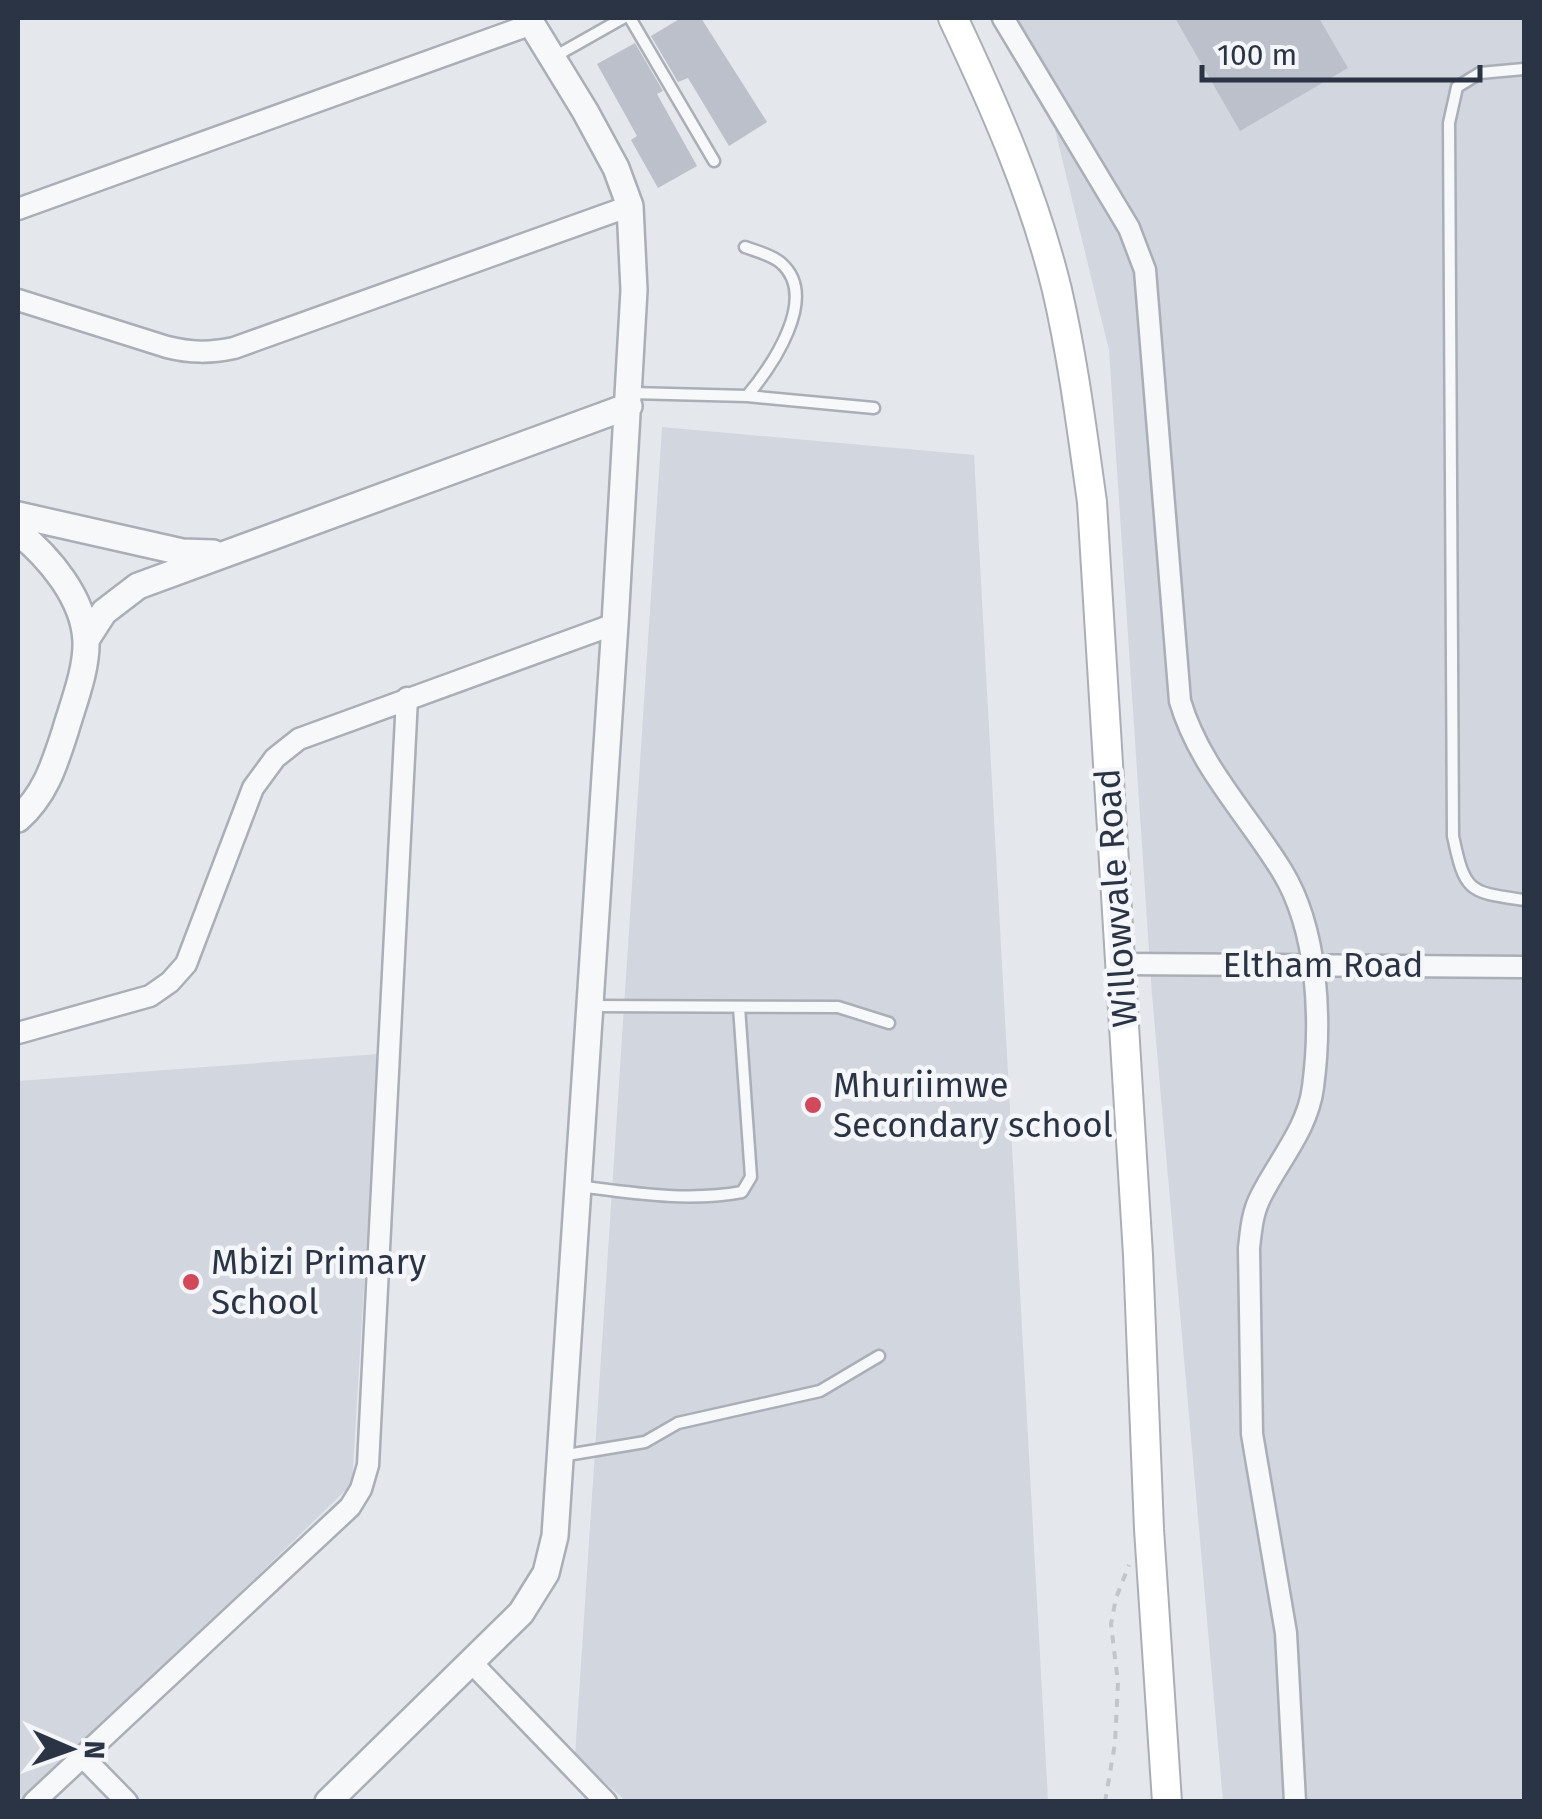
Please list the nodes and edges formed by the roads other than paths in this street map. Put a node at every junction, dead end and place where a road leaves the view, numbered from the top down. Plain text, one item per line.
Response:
1 (622, 18) edge
2 (630, 18) edge
3 (952, 18) edge
4 (1002, 18) edge
5 (530, 21) edge
6 (552, 58) junction
7 (1524, 69) edge
8 (714, 161) dead end
9 (630, 206) junction
10 (18, 209) edge
11 (745, 246) dead end
12 (18, 300) edge
13 (748, 396) junction
14 (629, 400) junction
15 (874, 408) dead end
16 (18, 516) edge
17 (18, 532) edge
18 (221, 554) junction
19 (615, 624) junction
20 (86, 640) junction
21 (407, 698) junction
22 (18, 819) edge
23 (1524, 900) edge
24 (1121, 964) junction
25 (1314, 964) junction
26 (1524, 967) edge
27 (590, 1006) junction
28 (739, 1006) junction
29 (888, 1023) dead end
30 (18, 1032) edge
31 (578, 1186) junction
32 (880, 1356) dead end
33 (560, 1456) junction
34 (471, 1662) junction
35 (82, 1756) junction
36 (344, 1797) edge
37 (34, 1802) edge
38 (127, 1802) edge
39 (606, 1802) edge
40 (1167, 1802) edge
41 (1295, 1802) edge

1 - 6 lane
2 - 8 lane
3 - 24 main road, Willowvale Road
4 - 25 street
5 - 6 street
5 - 10 street
6 - 9 street
7 - 23 lane
9 - 12 street
9 - 14 street
11 - 13 lane
13 - 14 lane
13 - 15 lane
14 - 18 street
14 - 19 street
16 - 18 street
17 - 20 street
18 - 20 street
19 - 21 street
19 - 27 street
20 - 22 street
21 - 30 street
21 - 35 street
24 - 25 street, Eltham Road
24 - 40 main road, Willowvale Road
25 - 26 street, Eltham Road
25 - 41 street
27 - 28 lane
27 - 31 street
28 - 29 lane
28 - 31 lane
31 - 33 street
32 - 33 lane
33 - 34 street
34 - 36 street
34 - 39 street
35 - 37 street
35 - 38 street

